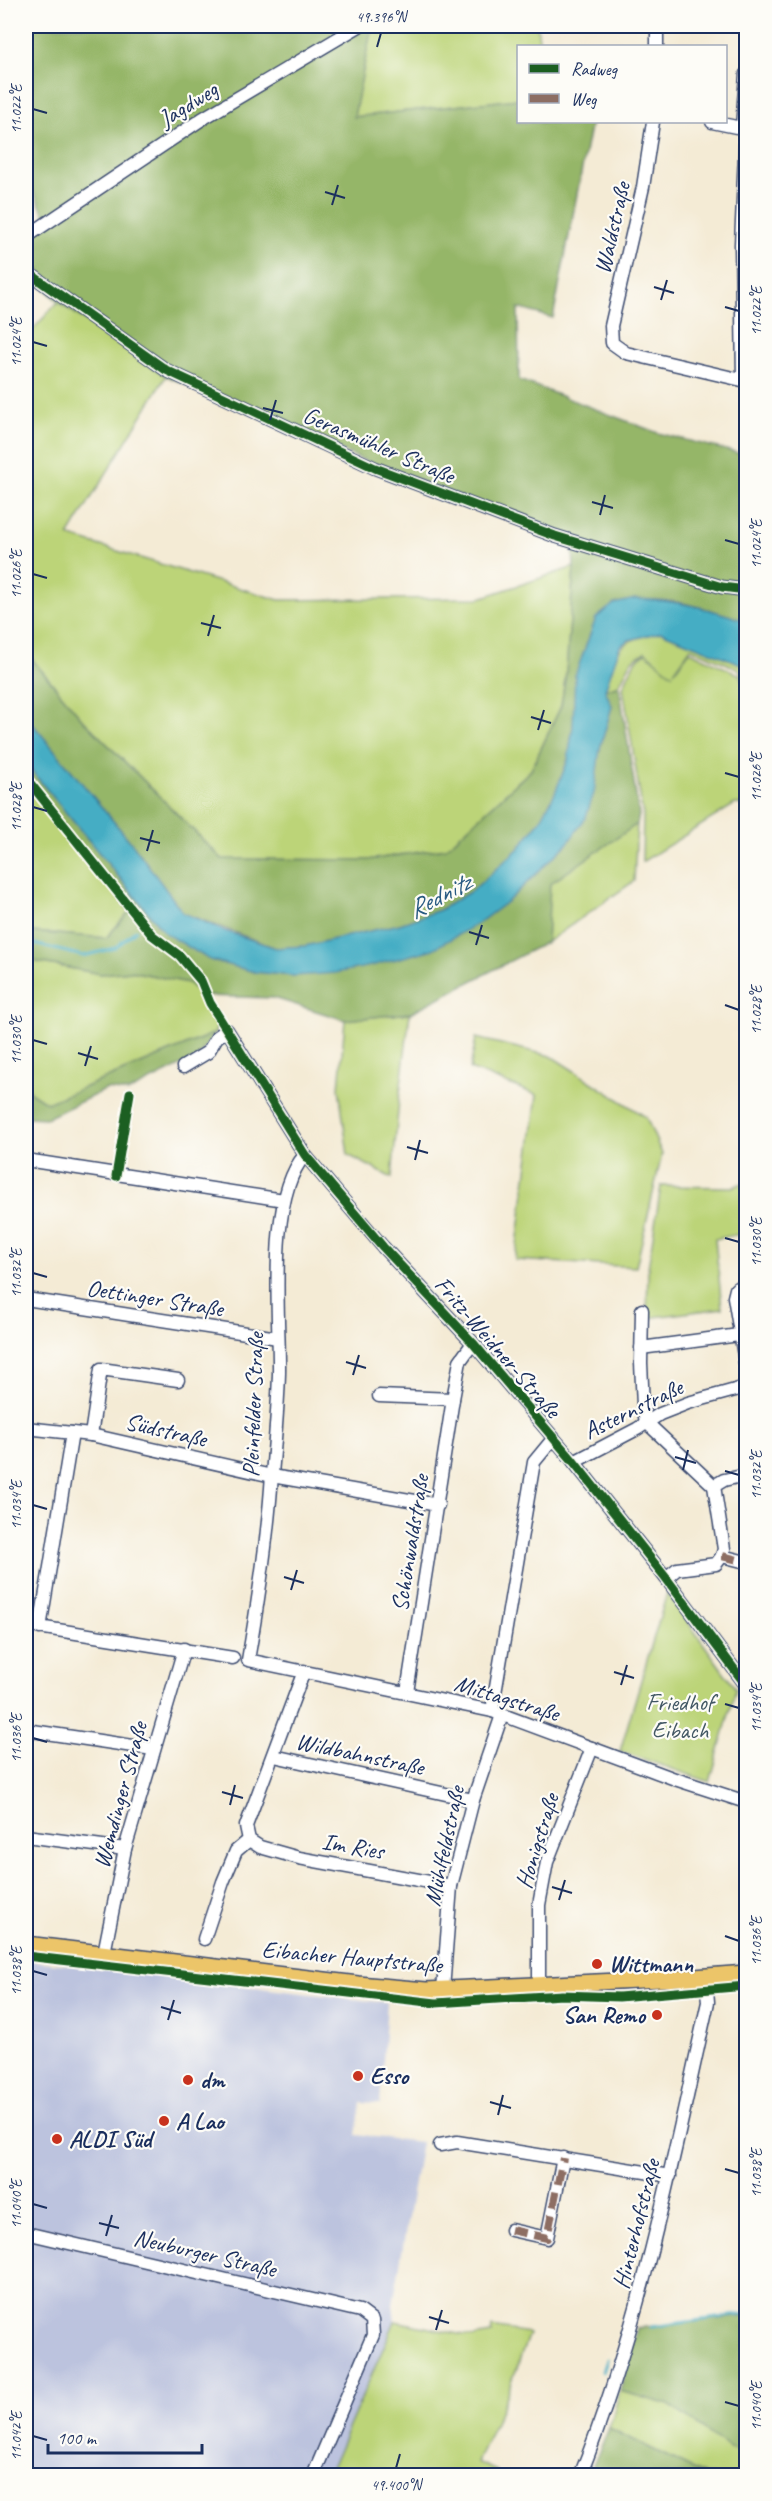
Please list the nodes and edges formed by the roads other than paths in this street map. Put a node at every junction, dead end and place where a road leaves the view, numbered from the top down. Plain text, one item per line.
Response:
1 (359, 26) edge
2 (657, 26) edge
3 (657, 45) edge
4 (747, 74) edge
5 (653, 123) edge
6 (717, 123) edge
7 (745, 129) edge
8 (26, 237) edge
9 (26, 271) edge
10 (745, 381) edge
11 (747, 590) edge
12 (183, 1066) dead end
13 (305, 1155) junction
14 (26, 1160) edge
15 (284, 1200) junction
16 (747, 1282) edge
17 (26, 1299) edge
18 (642, 1310) dead end
19 (740, 1335) junction
20 (278, 1338) junction
21 (473, 1342) junction
22 (640, 1348) junction
23 (747, 1368) edge
24 (178, 1380) dead end
25 (747, 1387) edge
26 (379, 1396) dead end
27 (453, 1399) junction
28 (646, 1422) junction
29 (26, 1428) edge
30 (72, 1433) junction
31 (91, 1435) junction
32 (553, 1439) junction
33 (574, 1462) junction
34 (747, 1475) edge
35 (272, 1476) junction
36 (714, 1486) junction
37 (438, 1505) junction
38 (722, 1556) junction
39 (747, 1562) edge
40 (666, 1578) junction
41 (26, 1625) edge
42 (40, 1628) junction
43 (184, 1649) junction
44 (233, 1658) dead end
45 (248, 1660) joint
46 (304, 1671) junction
47 (747, 1685) edge
48 (407, 1692) junction
49 (497, 1713) junction
50 (26, 1730) edge
51 (592, 1748) junction
52 (153, 1749) junction
53 (273, 1756) junction
54 (473, 1800) junction
55 (747, 1802) edge
56 (26, 1836) edge
57 (249, 1840) junction
58 (124, 1849) junction
59 (451, 1886) junction
60 (204, 1939) dead end
61 (26, 1944) edge
62 (104, 1953) junction
63 (747, 1973) edge
64 (706, 1977) junction
65 (539, 1985) junction
66 (444, 1990) junction
67 (440, 2145) dead end
68 (563, 2158) junction
69 (670, 2176) junction
70 (511, 2230) dead end
71 (26, 2233) edge
72 (313, 2475) edge
73 (580, 2475) edge

1 - 8 street, Jagdweg
2 - 3 street
4 - 7 street
5 - 10 street, Waldstraße
6 - 7 street
7 - 10 street
9 - 11 street, Gerasmühler Straße
12 - 13 street, Fritz-Weidner-Straße
13 - 15 street, Pleinfelder Straße
13 - 21 street, Fritz-Weidner-Straße
14 - 15 street
15 - 20 street, Pleinfelder Straße
16 - 19 street
17 - 20 street, Oettinger Straße
18 - 22 street
19 - 22 street
19 - 23 street
20 - 35 street, Pleinfelder Straße
21 - 27 street, Schönwaldstraße
21 - 32 street, Fritz-Weidner-Straße
22 - 28 street
24 - 31 street
25 - 28 street, Asternstraße
26 - 27 street
27 - 37 street, Schönwaldstraße
28 - 33 street, Asternstraße
28 - 36 street
29 - 30 street, Südstraße
30 - 31 street, Südstraße
30 - 42 street
31 - 35 street, Südstraße
32 - 33 street, Fritz-Weidner-Straße
32 - 49 street, Mühlfeldstraße
33 - 40 street, Fritz-Weidner-Straße
34 - 36 street
35 - 37 street, Südstraße
35 - 45 street, Pleinfelder Straße
36 - 38 street
37 - 48 street, Schönwaldstraße
38 - 39 street
38 - 40 street
40 - 47 street, Fritz-Weidner-Straße
41 - 42 street
42 - 43 street
43 - 44 street
43 - 52 street, Wemdinger Straße
45 - 46 street, Mittagstraße
46 - 48 street, Mittagstraße
46 - 53 street
48 - 49 street, Mittagstraße
49 - 51 street, Mittagstraße
49 - 54 street, Mühlfeldstraße
50 - 52 street
51 - 55 street, Mittagstraße
51 - 65 street, Honigstraße
52 - 58 street, Wemdinger Straße
53 - 54 street, Wildbahnstraße
53 - 57 street
54 - 59 street, Mühlfeldstraße
56 - 58 street
57 - 59 street, Im Ries
57 - 60 street
58 - 62 street, Wemdinger Straße
59 - 66 street, Mühlfeldstraße
61 - 62 main road, Eibacher Hauptstraße
62 - 66 main road, Eibacher Hauptstraße
63 - 64 main road, Eibacher Hauptstraße
64 - 65 main road, Eibacher Hauptstraße
64 - 69 street, Hinterhofstraße
65 - 66 main road, Eibacher Hauptstraße
67 - 68 street
68 - 69 street
68 - 70 street
69 - 73 street, Hinterhofstraße
71 - 72 street, Neuburger Straße

